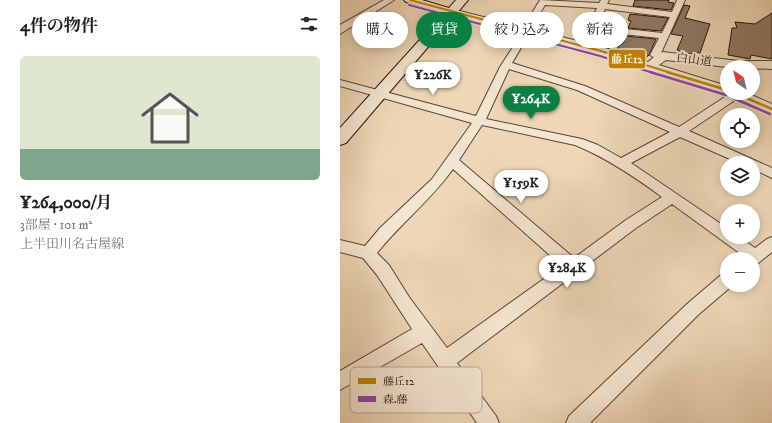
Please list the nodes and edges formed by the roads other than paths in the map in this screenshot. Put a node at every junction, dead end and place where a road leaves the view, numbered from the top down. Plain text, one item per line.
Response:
1 (390, 0) edge
2 (410, 0) edge
3 (462, 0) edge
4 (681, 0) edge
5 (543, 1) edge
6 (604, 3) edge
7 (451, 7) edge
8 (536, 12) edge
9 (675, 15) junction
10 (480, 16) edge
11 (341, 28) edge
12 (628, 32) edge
13 (664, 36) junction
14 (517, 48) edge
15 (587, 48) edge
16 (664, 56) junction
17 (507, 65) junction
18 (772, 65) edge
19 (650, 66) junction
20 (340, 83) edge
21 (720, 88) edge
22 (376, 93) junction
23 (724, 100) edge
24 (751, 100) edge
25 (772, 109) edge
26 (479, 121) junction
27 (340, 128) edge
28 (680, 132) junction
29 (340, 140) edge
30 (734, 156) edge
31 (452, 161) junction
32 (621, 163) junction
33 (760, 167) edge
34 (772, 173) edge
35 (673, 197) junction
36 (720, 231) edge
37 (772, 243) edge
38 (737, 244) edge
39 (340, 246) edge
40 (747, 252) edge
41 (368, 253) junction
42 (760, 253) edge
43 (574, 268) junction
44 (720, 286) edge
45 (424, 332) junction
46 (446, 360) junction
47 (364, 367) edge
48 (451, 367) edge
49 (350, 375) edge
50 (340, 381) edge
51 (482, 413) edge
52 (489, 423) edge
53 (576, 423) edge

1 - 11 street
2 - 7 main road
3 - 7 main road
4 - 9 street
5 - 6 street
5 - 8 street
6 - 9 street
7 - 10 street
7 - 22 main road
9 - 13 street
12 - 13 street
13 - 16 street
14 - 17 street
15 - 19 street
16 - 18 street, 白山道
16 - 19 street
17 - 26 street
17 - 28 street
19 - 21 street
20 - 22 street
22 - 26 street
22 - 27 main road
22 - 29 main road
23 - 28 street
24 - 25 street
26 - 31 street
26 - 32 street
28 - 30 street
28 - 32 street
31 - 41 street
31 - 43 street
32 - 35 street
33 - 34 street
35 - 36 street
35 - 43 street
37 - 42 street
38 - 40 street
39 - 41 street
41 - 45 street
43 - 46 street
44 - 53 street
45 - 46 street
45 - 47 street
46 - 48 street
49 - 50 street
51 - 52 street

